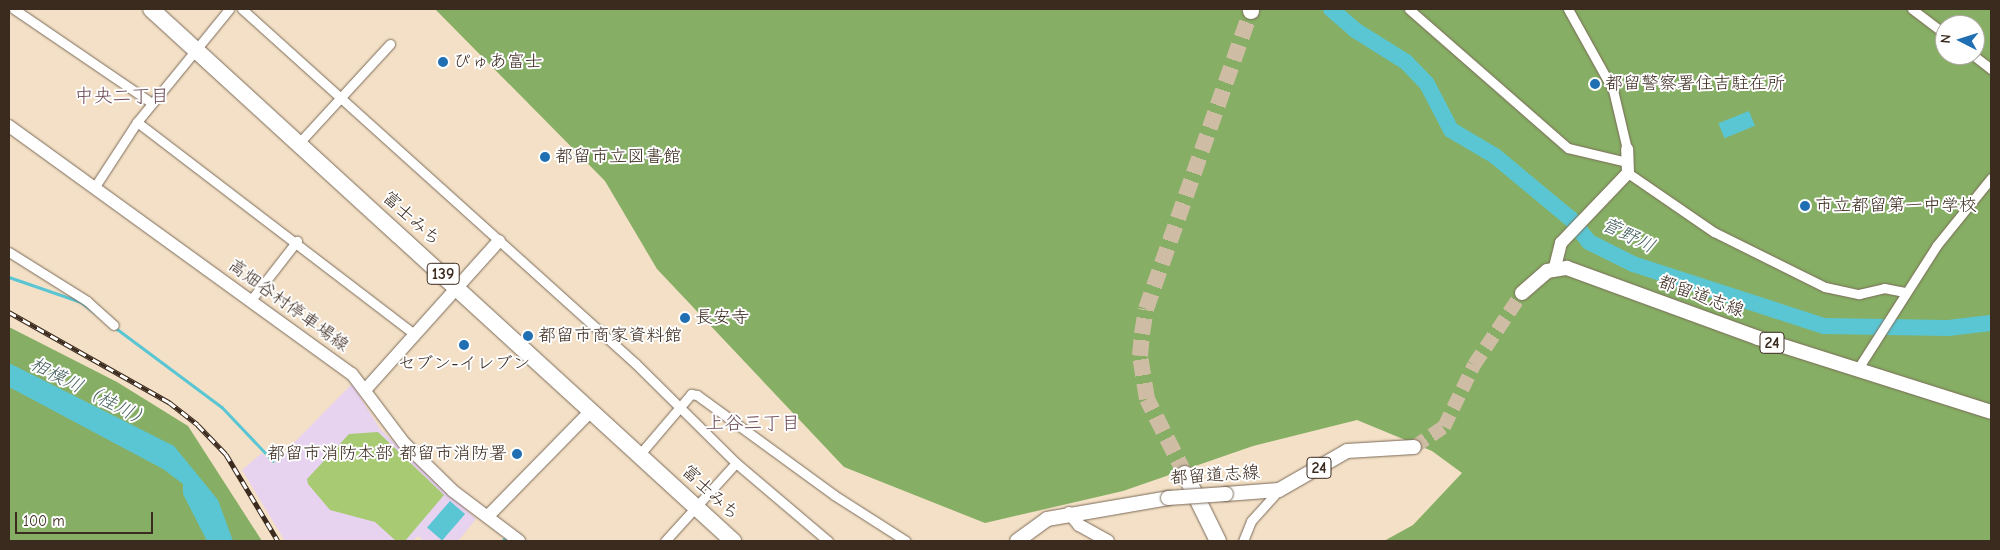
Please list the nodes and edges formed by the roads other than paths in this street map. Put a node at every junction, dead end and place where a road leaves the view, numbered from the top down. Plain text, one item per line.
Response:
1 (14, 9) edge
2 (151, 9) edge
3 (229, 9) edge
4 (242, 9) edge
5 (1410, 9) edge
6 (1419, 9) edge
7 (1568, 9) edge
8 (1912, 9) edge
9 (1422, 19) junction
10 (1935, 26) edge
11 (390, 44) dead end
12 (193, 49) junction
13 (340, 97) junction
14 (152, 103) junction
15 (137, 122) junction
16 (9, 126) edge
17 (298, 144) junction
18 (1627, 162) junction
19 (1991, 178) edge
20 (94, 188) junction
21 (297, 241) junction
22 (499, 241) junction
23 (9, 252) edge
24 (1556, 267) junction
25 (456, 287) junction
26 (1905, 292) junction
27 (1522, 294) tunnel mouth
28 (251, 300) junction
29 (114, 324) dead end
30 (414, 334) junction
31 (1857, 370) junction
32 (366, 388) junction
33 (679, 409) junction
34 (591, 411) junction
35 (1991, 412) edge
36 (1414, 447) tunnel mouth
37 (640, 454) junction
38 (736, 463) junction
39 (1185, 474) tunnel mouth
40 (1279, 490) junction
41 (695, 508) junction
42 (1069, 513) junction
43 (488, 516) junction
44 (519, 541) edge
45 (665, 541) edge
46 (733, 541) edge
47 (828, 541) edge
48 (906, 541) edge
49 (1017, 541) edge
50 (1108, 541) edge
51 (1218, 541) edge
52 (1243, 541) edge

1 - 14 street
2 - 12 highway, 富士みち / 139
3 - 12 street
4 - 13 street
5 - 9 street
6 - 9 street
7 - 18 street
8 - 10 street
9 - 18 street
11 - 13 street
12 - 14 street
12 - 17 highway, 富士みち / 139
13 - 17 street
13 - 22 street
14 - 15 street
15 - 20 street
15 - 21 street
16 - 20 main road, 高畑谷村停車場線
17 - 25 highway, 富士みち / 139
18 - 24 main road
18 - 26 street
19 - 26 street
20 - 28 main road, 高畑谷村停車場線
21 - 28 street
21 - 30 street
22 - 25 main road
22 - 33 street
23 - 29 street
24 - 27 main road
24 - 31 main road, 都留道志線 / 24
25 - 30 main road
25 - 34 highway, 富士みち / 139
26 - 31 street
28 - 32 main road, 高畑谷村停車場線
30 - 32 main road
31 - 35 main road, 都留道志線 / 24
32 - 43 main road, 高畑谷村停車場線
33 - 37 street
33 - 38 street
33 - 48 street
34 - 37 highway, 富士みち / 139
34 - 43 main road
36 - 40 main road, 都留道志線 / 24
37 - 41 highway, 富士みち / 139
38 - 41 street
38 - 47 street
39 - 51 highway
40 - 42 main road, 都留道志線 / 24, bridge
40 - 52 street
41 - 45 street
41 - 46 highway, 富士みち / 139
42 - 49 main road, 都留道志線 / 24
42 - 50 main road
43 - 44 main road, 高畑谷村停車場線

